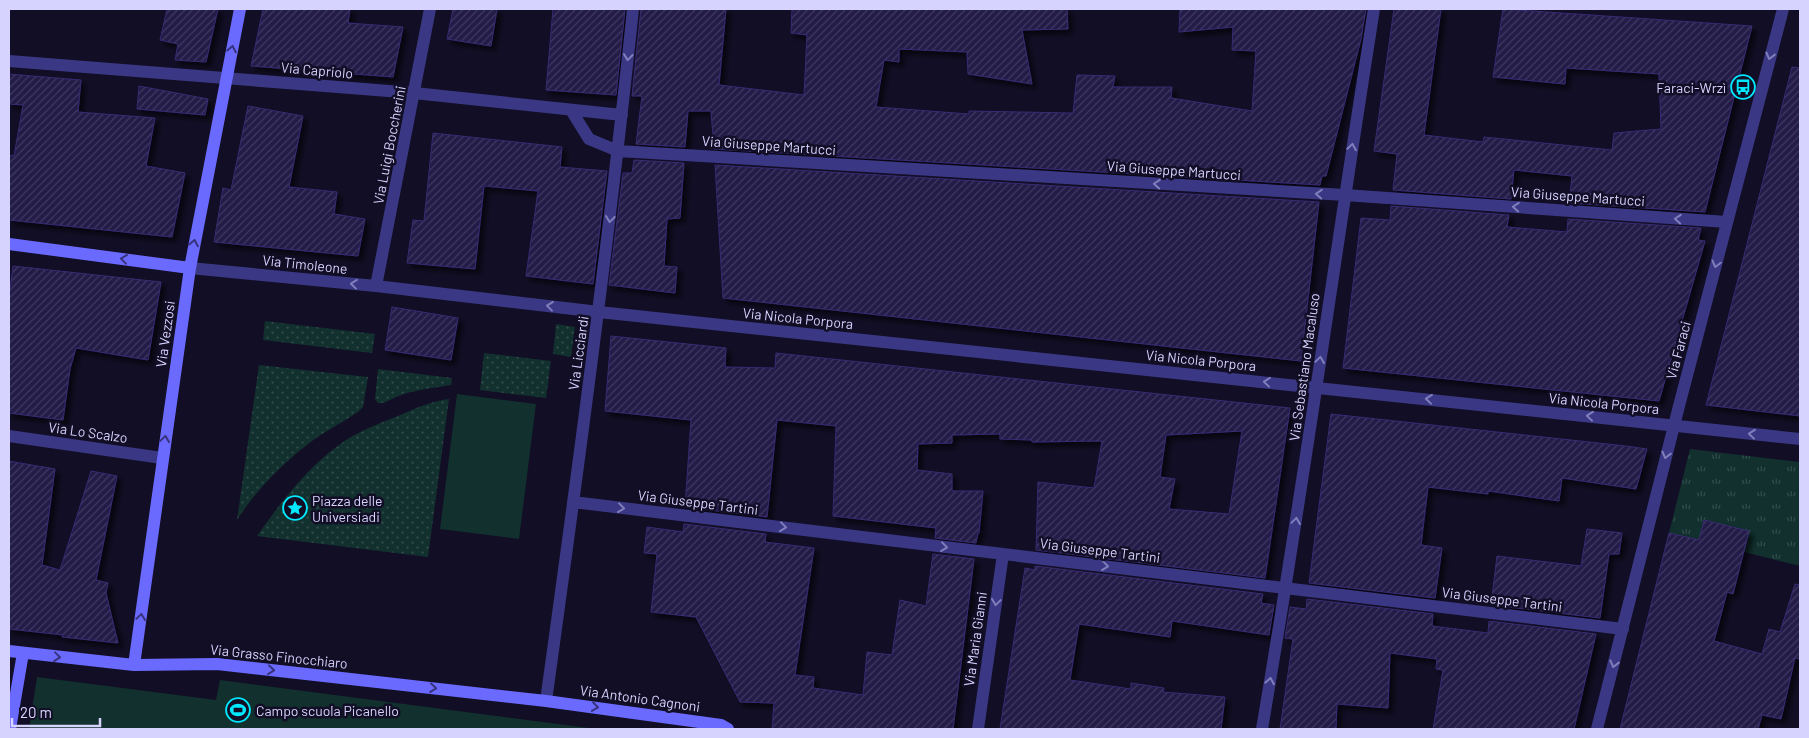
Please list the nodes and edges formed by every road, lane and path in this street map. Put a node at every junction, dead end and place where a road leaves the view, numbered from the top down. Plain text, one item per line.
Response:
1 (240, 9) edge
2 (430, 9) edge
3 (633, 9) edge
4 (1374, 9) edge
5 (1782, 9) edge
6 (9, 61) edge
7 (226, 78) junction
8 (414, 93) junction
9 (571, 110) junction
10 (622, 115) junction
11 (618, 151) junction
12 (1345, 195) junction
13 (1727, 222) junction
14 (9, 244) edge
15 (190, 268) junction
16 (376, 286) junction
17 (599, 312) junction
18 (1316, 388) junction
19 (1674, 425) junction
20 (9, 436) edge
21 (1800, 439) edge
22 (162, 458) junction
23 (573, 502) junction
24 (1003, 554) junction
25 (1286, 588) junction
26 (1623, 629) junction
27 (9, 651) edge
28 (23, 653) junction
29 (134, 665) junction
30 (546, 701) junction
31 (10, 729) edge
32 (728, 729) edge
33 (978, 729) edge
34 (1262, 729) edge
35 (1598, 729) edge

7 -> 1 street, Via Vezzosi
2 - 8 street, Via Luigi Boccherini
3 -> 10 street, Via Licciardi
12 -> 4 street, Via Sebastiano Macaluso
5 -> 13 street, Via Faraci
6 - 7 street, Via Capriolo
7 - 8 street, Via Capriolo
15 -> 7 street, Via Vezzosi
8 - 9 street, Via Capriolo
8 - 16 street, Via Luigi Boccherini
9 - 10 street, Via Capriolo
9 - 11 street, Via Giuseppe Martucci
10 - 11 street, Via Licciardi
12 -> 11 street, Via Giuseppe Martucci
11 -> 17 street, Via Licciardi
13 -> 12 street, Via Giuseppe Martucci
18 -> 12 street, Via Sebastiano Macaluso
13 -> 19 street, Via Faraci
15 -> 14 street, Via Timoleone
16 -> 15 street, Via Timoleone
22 -> 15 street, Via Vezzosi
17 -> 16 street, Via Timoleone
18 -> 17 street, Via Nicola Porpora
17 - 23 street, Via Licciardi
19 -> 18 street, Via Nicola Porpora
25 -> 18 street, Via Sebastiano Macaluso
21 -> 19 street, Via Nicola Porpora
19 -> 26 street, Via Faraci
20 - 22 street, Via Lo Scalzo
29 -> 22 street, Via Vezzosi
23 -> 24 street, Via Giuseppe Tartini
23 - 30 street, Via Licciardi
24 -> 25 street, Via Giuseppe Tartini
24 -> 33 street, Via Maria Gianni
25 - 26 street, Via Giuseppe Tartini
34 -> 25 street, Via Sebastiano Macaluso
26 -> 35 street, Via Faraci
27 - 28 street, Via Grasso Finocchiaro
28 -> 29 street, Via Grasso Finocchiaro
28 - 31 street
29 -> 30 street, Via Grasso Finocchiaro
30 -> 32 street, Via Antonio Cagnoni

